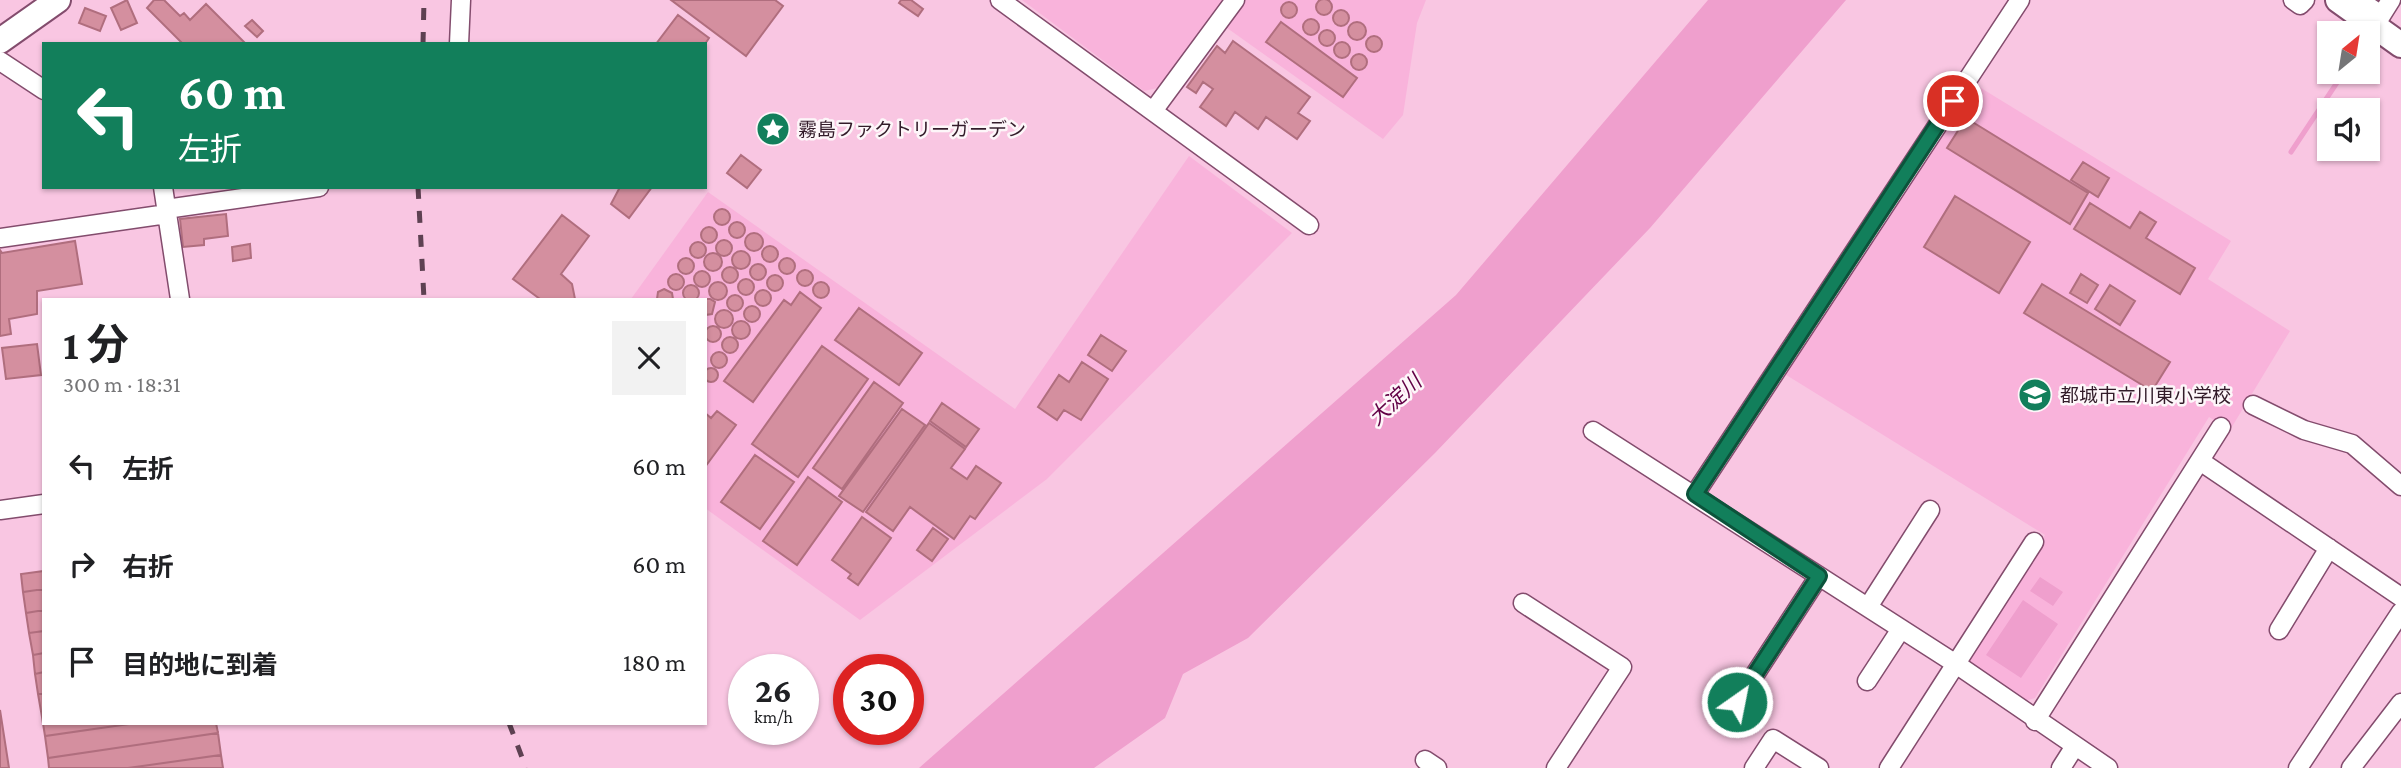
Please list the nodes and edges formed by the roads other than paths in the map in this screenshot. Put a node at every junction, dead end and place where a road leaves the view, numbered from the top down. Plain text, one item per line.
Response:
1 (58, 0) edge
2 (461, 0) edge
3 (1000, 0) edge
4 (1235, 0) edge
5 (2020, 0) edge
6 (2293, 0) edge
7 (2305, 0) edge
8 (2337, 0) edge
9 (2359, 0) edge
10 (2382, 14) edge
11 (0, 41) edge
12 (459, 42) edge
13 (2401, 45) edge
14 (0, 61) edge
15 (42, 89) edge
16 (1153, 111) junction
17 (163, 189) edge
18 (306, 189) edge
19 (166, 211) junction
20 (1309, 225) dead end
21 (0, 238) edge
22 (180, 298) edge
23 (2253, 405) dead end
24 (2221, 427) dead end
25 (1594, 431) dead end
26 (2200, 461) junction
27 (2401, 486) edge
28 (1695, 494) junction
29 (42, 504) edge
30 (0, 510) edge
31 (1930, 510) dead end
32 (2034, 541) dead end
33 (2329, 548) junction
34 (1819, 576) junction
35 (2401, 597) edge
36 (1523, 603) dead end
37 (1868, 607) junction
38 (2401, 612) edge
39 (1902, 629) junction
40 (2279, 630) dead end
41 (1956, 664) junction
42 (1867, 681) dead end
43 (1737, 702) dead end
44 (2401, 703) edge
45 (2035, 721) junction
46 (2075, 746) junction
47 (1556, 768) edge
48 (1754, 768) edge
49 (1819, 768) edge
50 (1889, 768) edge
51 (2061, 768) edge
52 (2108, 768) edge
53 (2298, 768) edge
54 (2351, 768) edge

1 - 11 street
2 - 12 street
3 - 16 street
4 - 16 street
5 - 28 street
6 - 7 street
8 - 10 street
9 - 10 street
10 - 13 street
14 - 15 street
16 - 20 street
17 - 19 street
18 - 19 street
19 - 21 street
19 - 22 street
23 - 27 street
24 - 26 street
25 - 28 street
26 - 33 street
26 - 45 street
28 - 34 street
29 - 30 street
31 - 37 street
32 - 41 street
33 - 35 street
33 - 40 street
34 - 37 street
34 - 43 street
36 - 47 street
37 - 39 street
38 - 53 street
39 - 41 street
39 - 42 street
41 - 45 street
41 - 50 street
44 - 54 street
45 - 46 street
46 - 51 street
46 - 52 street
48 - 49 street

